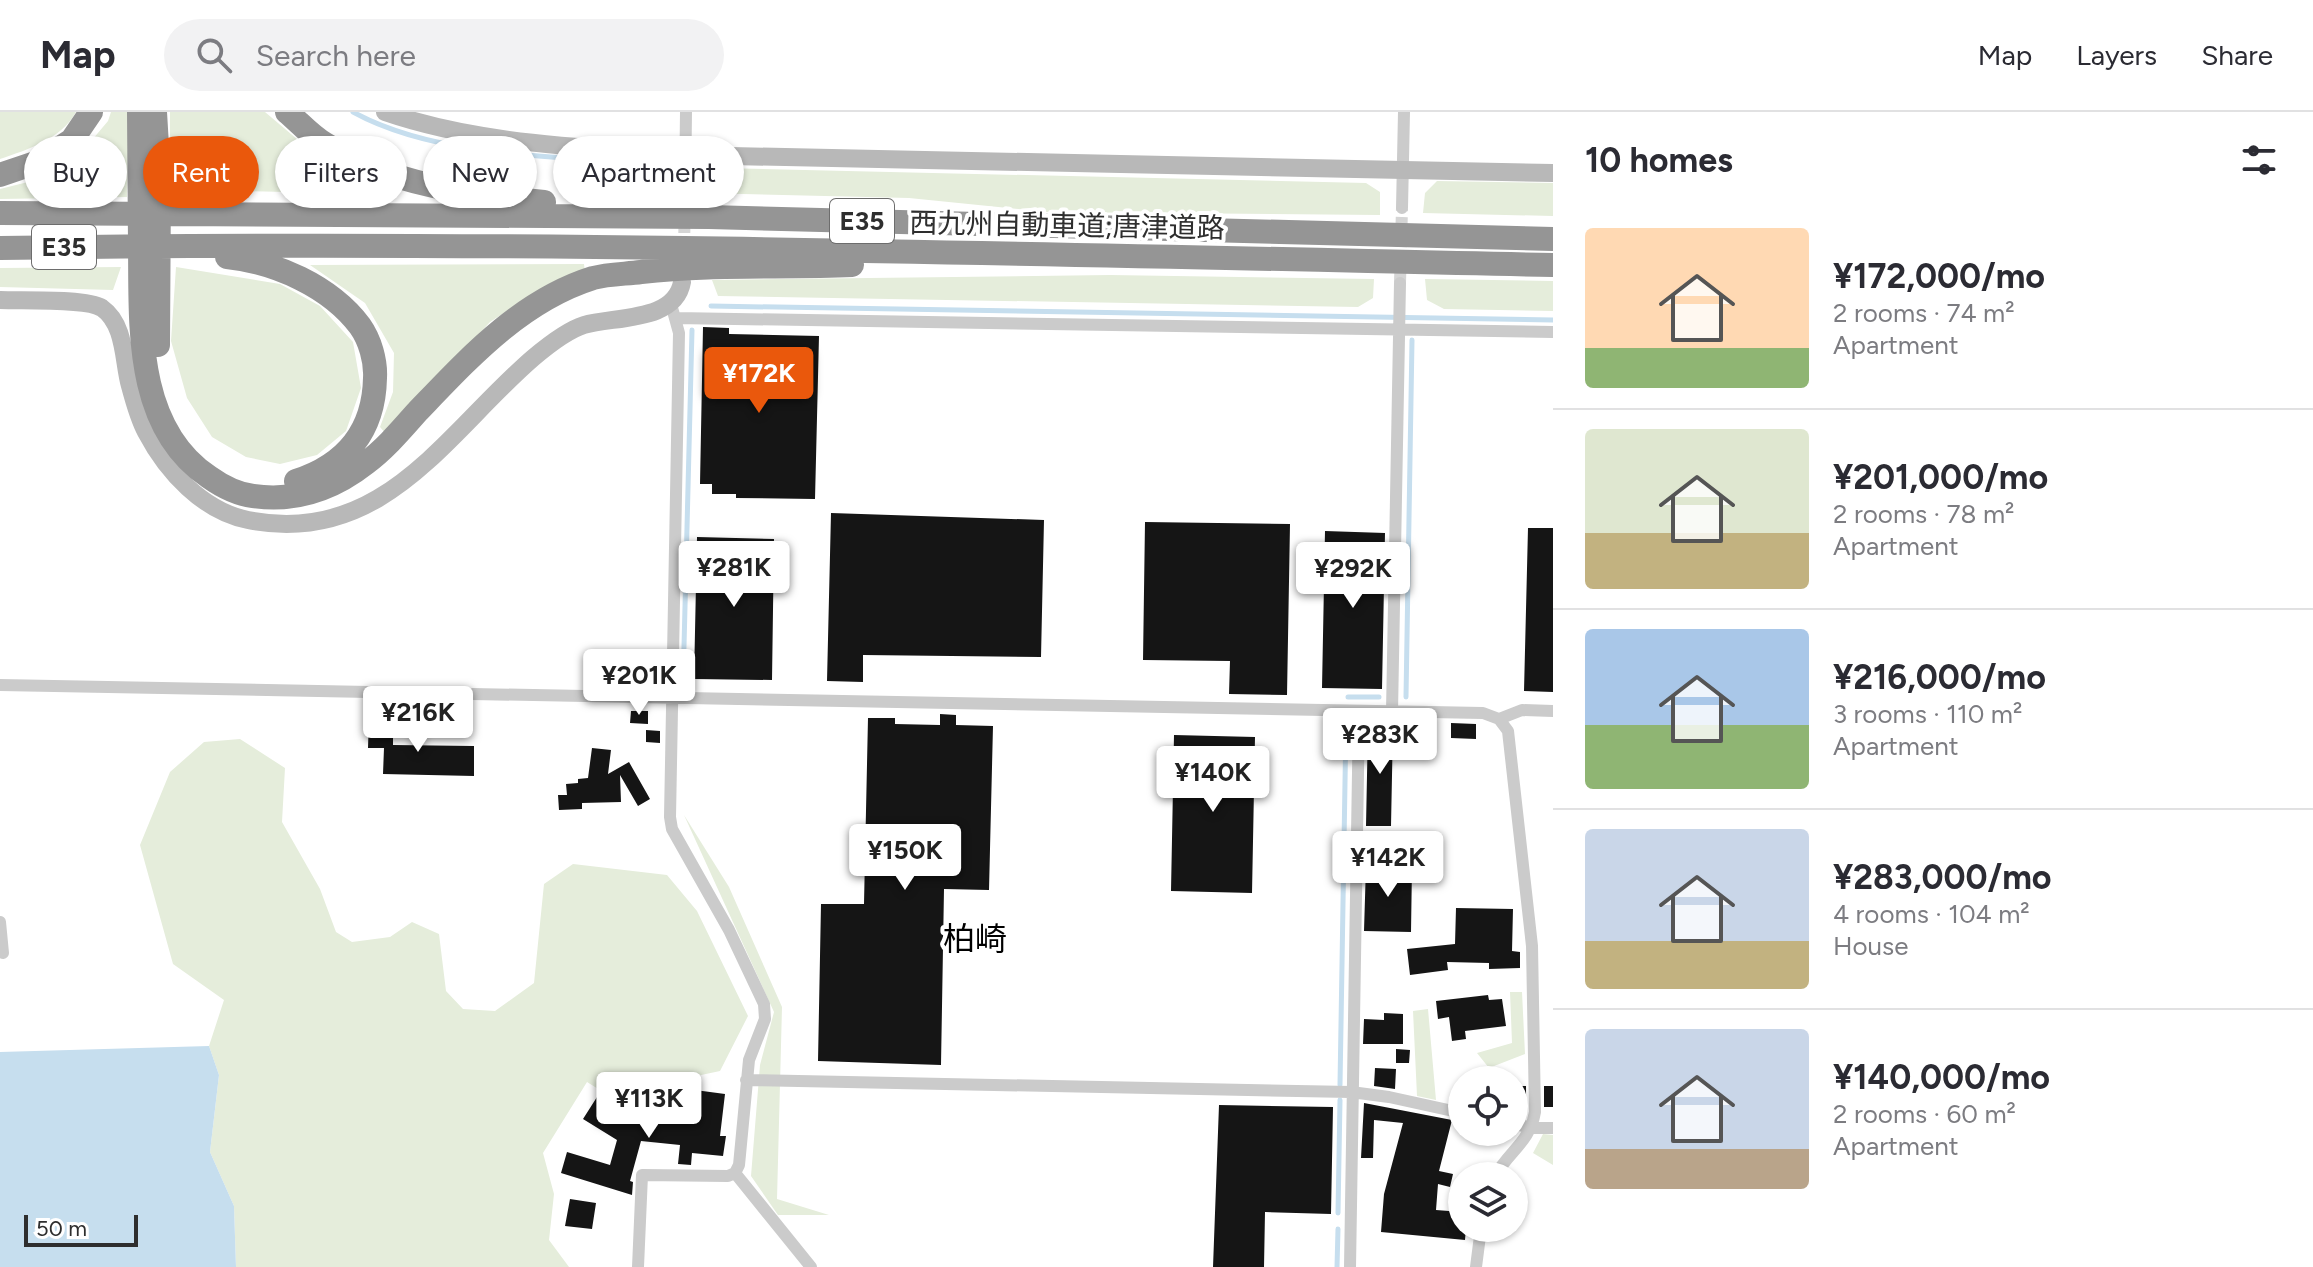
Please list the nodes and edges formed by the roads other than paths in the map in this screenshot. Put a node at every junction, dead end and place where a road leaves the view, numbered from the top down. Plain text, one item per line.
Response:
1 (91, 112) edge
2 (139, 112) edge
3 (155, 112) edge
4 (287, 112) edge
5 (385, 112) edge
6 (686, 112) edge
7 (1404, 112) edge
8 (685, 136) edge
9 (553, 145) edge
10 (744, 156) edge
11 (1403, 171) junction
12 (1553, 173) edge
13 (0, 175) edge
14 (1402, 208) tunnel mouth
15 (0, 213) edge
16 (709, 217) junction
17 (1553, 239) edge
18 (0, 248) edge
19 (154, 248) junction
20 (1090, 255) junction
21 (1553, 265) edge
22 (682, 282) dead end
23 (1400, 283) tunnel mouth
24 (0, 300) edge
25 (674, 311) junction
26 (1400, 330) junction
27 (1553, 332) edge
28 (0, 685) edge
29 (672, 697) junction
30 (1359, 711) junction
31 (1553, 711) edge
32 (1392, 712) junction
33 (1499, 719) junction
34 (0, 922) edge
35 (3, 953) dead end
36 (746, 1080) junction
37 (1351, 1092) junction
38 (1448, 1110) edge
39 (1528, 1127) edge
40 (1532, 1128) junction
41 (1553, 1128) edge
42 (1503, 1162) edge
43 (735, 1173) junction
44 (1479, 1242) edge
45 (638, 1267) edge
46 (811, 1267) edge
47 (1350, 1267) edge
48 (1476, 1267) edge

1 - 13 highway
2 - 20 highway
3 - 19 highway
4 - 16 highway
5 - 9 street
6 - 8 street
7 - 11 street
10 - 11 street
11 - 12 street
11 - 14 street
15 - 16 highway, 西九州自動車道;唐津道路 / E35
16 - 17 highway, 西九州自動車道;唐津道路 / E35
18 - 19 highway, E35
19 - 20 highway, 西九州自動車道;唐津道路 / E35
20 - 21 highway, 西九州自動車道;唐津道路 / E35
22 - 25 street
23 - 26 street
24 - 25 street
25 - 26 street
25 - 29 street
26 - 27 street
26 - 32 street
28 - 29 street
29 - 30 street
29 - 36 street
30 - 32 street
30 - 37 street
31 - 33 street
32 - 33 street
33 - 40 street
34 - 35 street
36 - 37 street
36 - 43 street
37 - 38 street
37 - 47 street
39 - 40 street
40 - 41 street
40 - 42 street
43 - 45 street
43 - 46 street
44 - 48 street

